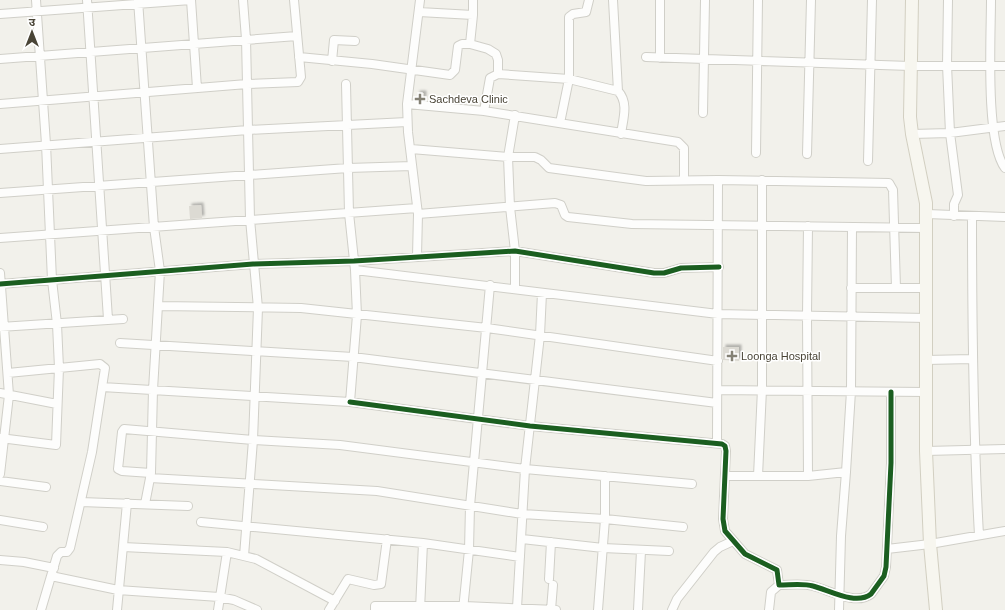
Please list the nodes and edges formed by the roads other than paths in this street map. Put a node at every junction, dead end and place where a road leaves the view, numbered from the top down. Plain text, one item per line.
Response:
1 (36, 0) edge
2 (191, 0) edge
3 (243, 0) edge
4 (294, 0) edge
5 (420, 0) edge
6 (473, 0) edge
7 (589, 0) edge
8 (613, 0) edge
9 (660, 0) edge
10 (705, 0) edge
11 (758, 0) edge
12 (811, 0) edge
13 (872, 0) edge
14 (912, 0) edge
15 (948, 0) edge
16 (991, 0) edge
17 (138, 2) edge
18 (87, 4) edge
19 (37, 11) junction
20 (419, 12) junction
21 (0, 14) edge
22 (473, 15) junction
23 (297, 36) junction
24 (246, 39) junction
25 (355, 41) dead end
26 (194, 44) junction
27 (470, 44) junction
28 (141, 48) junction
29 (90, 52) junction
30 (40, 55) junction
31 (299, 57) junction
32 (646, 57) dead end
33 (660, 58) junction
34 (0, 59) edge
35 (704, 59) junction
36 (332, 61) junction
37 (756, 61) junction
38 (809, 63) junction
39 (870, 65) junction
40 (947, 65) junction
41 (910, 66) junction
42 (991, 66) junction
43 (1005, 66) edge
44 (412, 70) junction
45 (498, 74) junction
46 (569, 79) junction
47 (247, 84) junction
48 (346, 84) dead end
49 (197, 88) junction
50 (618, 91) junction
51 (144, 93) junction
52 (92, 97) junction
53 (44, 101) junction
54 (0, 104) edge
55 (407, 104) junction
56 (484, 111) junction
57 (703, 113) dead end
58 (515, 115) junction
59 (407, 122) junction
60 (560, 123) junction
61 (347, 124) junction
62 (1005, 126) edge
63 (993, 128) junction
64 (248, 130) junction
65 (621, 134) junction
66 (912, 134) junction
67 (950, 134) junction
68 (149, 138) junction
69 (96, 141) junction
70 (46, 144) junction
71 (0, 149) edge
72 (411, 149) junction
73 (756, 153) dead end
74 (807, 154) dead end
75 (508, 157) junction
76 (868, 161) dead end
77 (412, 166) junction
78 (348, 168) junction
79 (1005, 168) edge
80 (248, 175) junction
81 (684, 180) junction
82 (718, 180) junction
83 (762, 180) junction
84 (150, 182) junction
85 (100, 186) junction
86 (47, 190) junction
87 (0, 193) edge
88 (510, 207) junction
89 (417, 211) junction
90 (349, 213) junction
91 (927, 214) junction
92 (954, 216) junction
93 (972, 216) junction
94 (1005, 217) edge
95 (250, 219) junction
96 (719, 226) junction
97 (808, 226) junction
98 (154, 227) junction
99 (762, 227) junction
100 (852, 227) junction
101 (894, 228) junction
102 (927, 228) junction
103 (103, 230) junction
104 (50, 233) junction
105 (0, 238) edge
106 (515, 251) junction
107 (417, 256) junction
108 (354, 260) junction
109 (252, 264) junction
110 (719, 267) junction
111 (355, 270) junction
112 (160, 271) junction
113 (0, 272) edge
114 (106, 275) junction
115 (52, 280) junction
116 (0, 284) edge
117 (490, 286) junction
118 (851, 288) junction
119 (896, 288) junction
120 (927, 288) junction
121 (514, 289) junction
122 (542, 293) junction
123 (158, 306) junction
124 (258, 308) junction
125 (718, 314) junction
126 (357, 315) junction
127 (762, 316) junction
128 (807, 316) junction
129 (850, 316) junction
130 (926, 318) junction
131 (108, 319) junction
132 (123, 319) dead end
133 (57, 324) junction
134 (2, 327) edge
135 (487, 328) junction
136 (540, 335) junction
137 (120, 343) dead end
138 (156, 347) junction
139 (256, 350) junction
140 (354, 357) junction
141 (972, 359) junction
142 (926, 360) junction
143 (718, 361) junction
144 (59, 368) junction
145 (482, 372) junction
146 (8, 373) junction
147 (536, 381) junction
148 (102, 387) junction
149 (762, 389) junction
150 (152, 390) junction
151 (718, 390) junction
152 (807, 390) junction
153 (851, 391) junction
154 (891, 392) junction
155 (926, 392) junction
156 (4, 394) edge
157 (254, 396) junction
158 (350, 402) junction
159 (717, 403) junction
160 (57, 404) junction
161 (478, 418) junction
162 (530, 426) junction
163 (153, 432) junction
164 (3, 438) edge
165 (253, 440) junction
166 (717, 442) junction
167 (1005, 449) edge
168 (974, 450) junction
169 (926, 451) junction
170 (475, 462) junction
171 (525, 469) junction
172 (846, 472) junction
173 (0, 474) edge
174 (151, 475) junction
175 (605, 476) junction
176 (725, 476) junction
177 (758, 476) junction
178 (808, 476) junction
179 (0, 481) edge
180 (250, 483) junction
181 (692, 484) dead end
182 (46, 487) dead end
183 (81, 502) junction
184 (127, 503) junction
185 (145, 504) junction
186 (188, 506) dead end
187 (470, 506) junction
188 (522, 514) junction
189 (605, 519) junction
190 (0, 520) edge
191 (201, 522) dead end
192 (43, 527) dead end
193 (246, 527) junction
194 (683, 527) dead end
195 (1005, 531) edge
196 (979, 535) junction
197 (387, 539) junction
198 (522, 539) junction
199 (733, 541) junction
200 (423, 542) junction
201 (551, 542) junction
202 (930, 544) junction
203 (123, 547) junction
204 (603, 548) junction
205 (887, 549) junction
206 (469, 550) junction
207 (641, 551) junction
208 (669, 551) dead end
209 (226, 552) junction
210 (244, 556) junction
211 (520, 557) junction
212 (0, 560) edge
213 (53, 572) junction
214 (779, 585) junction
215 (118, 590) junction
216 (840, 596) junction
217 (219, 597) junction
218 (335, 601) junction
219 (420, 608) edge
220 (464, 608) edge
221 (513, 609) edge
222 (41, 610) edge
223 (117, 610) edge
224 (218, 610) edge
225 (256, 610) edge
226 (329, 610) edge
227 (375, 610) edge
228 (551, 610) edge
229 (556, 610) edge
230 (598, 610) edge
231 (638, 610) edge
232 (672, 610) edge
233 (769, 610) edge
234 (839, 610) edge
235 (936, 610) edge

1 - 19 street
2 - 17 street
2 - 26 street
3 - 24 street
4 - 23 street
5 - 20 street
6 - 22 street
7 - 46 street
8 - 50 street
9 - 33 street
10 - 35 street
11 - 37 street
12 - 38 street
13 - 39 street
14 - 41 main road
15 - 40 street
16 - 42 street
17 - 18 street
17 - 28 street
18 - 19 street
18 - 29 street
19 - 21 street
19 - 30 street
20 - 22 street
20 - 44 street
22 - 27 street
23 - 24 street
23 - 31 street
24 - 26 street
24 - 47 street
25 - 36 street
26 - 28 street
26 - 49 street
27 - 44 street
27 - 45 street
28 - 29 street
28 - 51 street
29 - 30 street
29 - 52 street
30 - 34 street
30 - 53 street
31 - 36 street
31 - 47 street
32 - 33 street
33 - 35 street
35 - 37 street
35 - 57 street
36 - 44 street
37 - 38 street
37 - 73 street
38 - 39 street
38 - 74 street
39 - 41 street
39 - 76 street
40 - 41 street
40 - 42 street
40 - 67 street
41 - 66 main road
42 - 43 street
42 - 63 street
44 - 55 street
45 - 46 street
45 - 56 street
46 - 50 street
46 - 60 street
47 - 49 street
47 - 64 street
48 - 61 street
49 - 51 street
50 - 65 street
51 - 52 street
51 - 68 street
52 - 53 street
52 - 69 street
53 - 54 street
53 - 70 street
55 - 56 street
55 - 59 street
56 - 58 street
58 - 60 street
58 - 75 street
59 - 61 street
59 - 72 street
60 - 65 street
61 - 64 street
61 - 78 street
62 - 63 street
63 - 67 street
63 - 79 street
64 - 68 street
64 - 80 street
65 - 81 street
66 - 67 street
66 - 91 main road
67 - 92 street
68 - 69 street
68 - 84 street
69 - 70 street
69 - 85 street
70 - 71 street
70 - 86 street
72 - 75 street
72 - 77 street
75 - 81 street
75 - 88 street
77 - 78 street
77 - 89 street
78 - 80 street
78 - 90 street
80 - 84 street
80 - 95 street
81 - 82 street
82 - 83 street
82 - 96 street
83 - 99 street
83 - 101 street
84 - 85 street
84 - 98 street
85 - 86 street
85 - 103 street
86 - 87 street
86 - 104 street
88 - 89 street
88 - 96 street
88 - 106 street
89 - 90 street
89 - 107 street
90 - 95 street
90 - 108 street
91 - 92 street
91 - 102 main road
92 - 93 street
93 - 94 street
93 - 141 street
95 - 98 street
95 - 109 street
96 - 99 street
96 - 110 street
97 - 99 street
97 - 100 street
97 - 128 street
98 - 103 street
98 - 112 street
99 - 127 street
100 - 101 street
100 - 118 street
101 - 102 street
101 - 119 street
102 - 120 main road
103 - 104 street
103 - 114 street
104 - 105 street
104 - 115 street
106 - 107 street
106 - 110 street
106 - 121 street
107 - 108 street
108 - 109 street
108 - 111 street
109 - 112 street
109 - 124 street
110 - 125 street
111 - 117 street
111 - 126 street
112 - 114 street
112 - 123 street
113 - 116 street
114 - 115 street
114 - 131 street
115 - 116 street
115 - 133 street
116 - 134 street
117 - 121 street
117 - 135 street
118 - 119 street
118 - 129 street
119 - 120 street
120 - 130 main road
121 - 122 street
122 - 125 street
122 - 136 street
123 - 124 street
123 - 138 street
124 - 126 street
124 - 139 street
125 - 127 street
125 - 143 street
126 - 135 street
126 - 140 street
127 - 128 street
127 - 149 street
128 - 129 street
128 - 152 street
129 - 130 street
129 - 153 street
130 - 142 main road
131 - 132 street
131 - 133 street
133 - 134 street
133 - 144 street
134 - 146 street
135 - 136 street
135 - 145 street
136 - 143 street
136 - 147 street
137 - 138 street
138 - 139 street
138 - 150 street
139 - 140 street
139 - 157 street
140 - 145 street
140 - 158 street
141 - 142 street
141 - 168 street
142 - 155 main road
143 - 151 street
144 - 146 street
144 - 148 street
144 - 160 street
145 - 147 street
145 - 161 street
146 - 156 street
147 - 159 street
147 - 162 street
148 - 150 street
148 - 183 street
149 - 151 street
149 - 152 street
149 - 177 street
150 - 157 street
150 - 163 street
151 - 159 street
152 - 153 street
152 - 178 street
153 - 154 street
153 - 172 street
154 - 155 street
154 - 205 street
155 - 169 main road
156 - 160 street
156 - 164 street
157 - 158 street
157 - 165 street
158 - 161 street
159 - 166 street
160 - 164 street
161 - 162 street
161 - 170 street
162 - 166 street
162 - 171 street
163 - 165 street
163 - 174 street
163 - 174 street
164 - 173 street
165 - 170 street
165 - 180 street
166 - 176 street
167 - 168 street
168 - 169 street
168 - 196 street
169 - 202 main road
170 - 171 street
170 - 187 street
171 - 175 street
171 - 188 street
172 - 178 street
172 - 216 street
174 - 180 street
174 - 185 street
175 - 181 street
175 - 189 street
176 - 177 street
176 - 199 street
177 - 178 street
179 - 182 street
180 - 187 street
180 - 193 street
183 - 184 street
183 - 213 street
184 - 185 street
184 - 203 street
185 - 186 street
187 - 188 street
187 - 206 street
188 - 189 street
188 - 198 street
189 - 194 street
189 - 204 street
190 - 192 street
191 - 193 street
193 - 197 street
193 - 210 street
195 - 196 street
196 - 202 street
197 - 200 street
197 - 218 street
198 - 201 street
198 - 211 street
199 - 214 street
199 - 232 street
200 - 206 street
200 - 219 street
201 - 204 street
201 - 228 street
202 - 205 street
202 - 235 main road
203 - 209 street
203 - 215 street
204 - 207 street
204 - 230 street
205 - 216 street
206 - 211 street
206 - 220 street
207 - 208 street
207 - 231 street
209 - 210 street
209 - 217 street
210 - 218 street
211 - 221 street
212 - 213 street
213 - 215 street
213 - 222 street
214 - 216 street
214 - 233 street
215 - 217 street
215 - 223 street
216 - 234 street
217 - 224 street
217 - 225 street
218 - 226 street
219 - 220 street
219 - 227 street
220 - 221 street
221 - 228 street
228 - 229 street

